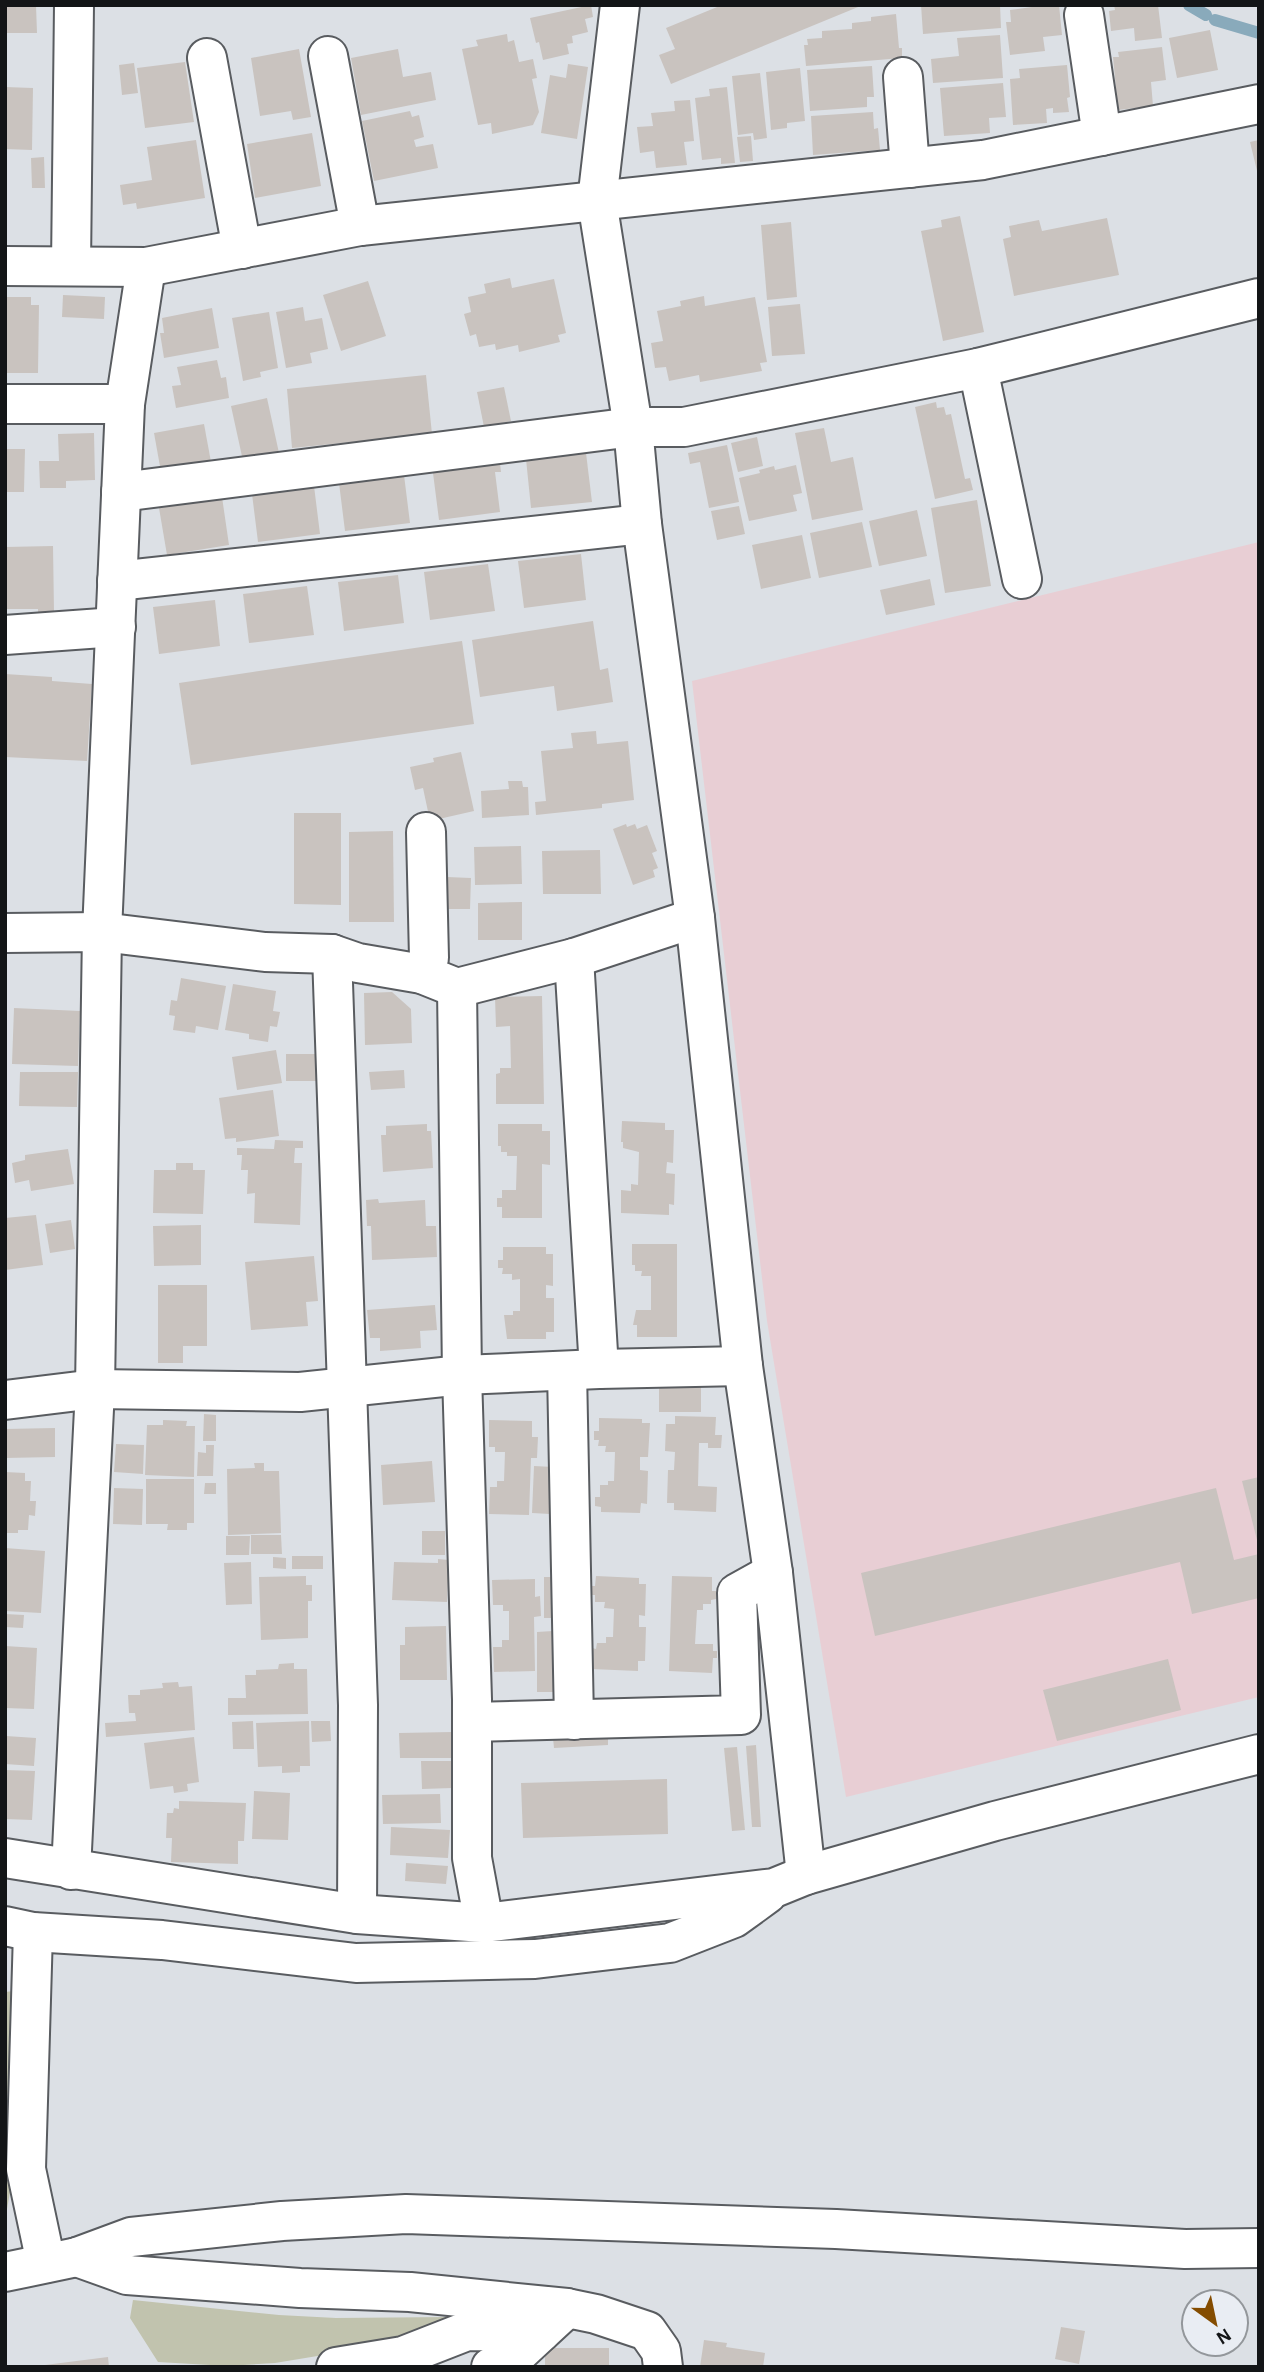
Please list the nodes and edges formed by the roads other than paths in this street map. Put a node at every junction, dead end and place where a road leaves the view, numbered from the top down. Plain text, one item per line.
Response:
1 (74, 5) edge
2 (620, 5) edge
3 (1084, 15) dead end
4 (328, 56) dead end
5 (207, 58) dead end
6 (903, 77) dead end
7 (1259, 104) edge
8 (1102, 136) junction
9 (910, 168) junction
10 (597, 201) junction
11 (360, 226) junction
12 (242, 248) junction
13 (5, 266) edge
14 (71, 266) junction
15 (146, 267) junction
16 (1259, 298) edge
17 (978, 368) junction
18 (5, 404) edge
19 (125, 404) junction
20 (633, 427) junction
21 (121, 492) junction
22 (642, 524) junction
23 (1022, 579) dead end
24 (117, 581) junction
25 (116, 627) junction
26 (5, 635) edge
27 (426, 832) dead end
28 (695, 918) junction
29 (102, 932) junction
30 (5, 933) edge
31 (332, 954) junction
32 (575, 958) junction
33 (439, 981) junction
34 (743, 1366) junction
35 (583, 1370) junction
36 (462, 1375) junction
37 (347, 1388) junction
38 (95, 1390) junction
39 (5, 1399) edge
40 (773, 1573) junction
41 (574, 1720) junction
42 (472, 1722) junction
43 (1259, 1754) edge
44 (5, 1858) edge
45 (71, 1870) junction
46 (790, 1882) junction
47 (356, 1914) junction
48 (484, 1923) junction
49 (19, 1929) edge
50 (1259, 2248) edge
51 (62, 2260) junction
52 (5, 2272) edge
53 (554, 2320) junction
54 (335, 2367) edge
55 (491, 2367) edge
56 (663, 2367) edge

1 - 14 street
2 - 10 street
3 - 8 street
4 - 11 street
5 - 12 street
6 - 9 street
7 - 8 street
8 - 9 street
9 - 10 street
10 - 11 street
10 - 20 street
11 - 12 street
12 - 15 street
13 - 14 street
14 - 15 street
15 - 19 street
16 - 17 street
17 - 20 street
17 - 23 street
18 - 19 street
19 - 21 street
20 - 21 street
20 - 22 street
21 - 24 street
22 - 24 street
22 - 28 street
24 - 25 street
25 - 26 street
25 - 29 street
27 - 33 street
28 - 32 street
28 - 34 street
29 - 30 street
29 - 31 street
29 - 38 street
31 - 33 street
31 - 37 street
32 - 33 street
32 - 35 street
33 - 36 street
34 - 35 street
34 - 40 street
35 - 36 street
35 - 41 street
36 - 37 street
36 - 42 street
37 - 38 street
37 - 47 street
38 - 39 street
38 - 45 street
40 - 41 street
40 - 46 street
41 - 42 street
42 - 48 street
43 - 46 street
44 - 45 street
45 - 47 street
46 - 48 street
46 - 49 street
47 - 48 street
49 - 51 street
50 - 51 street
51 - 52 street
51 - 53 street
53 - 54 street
53 - 55 street
53 - 56 street

